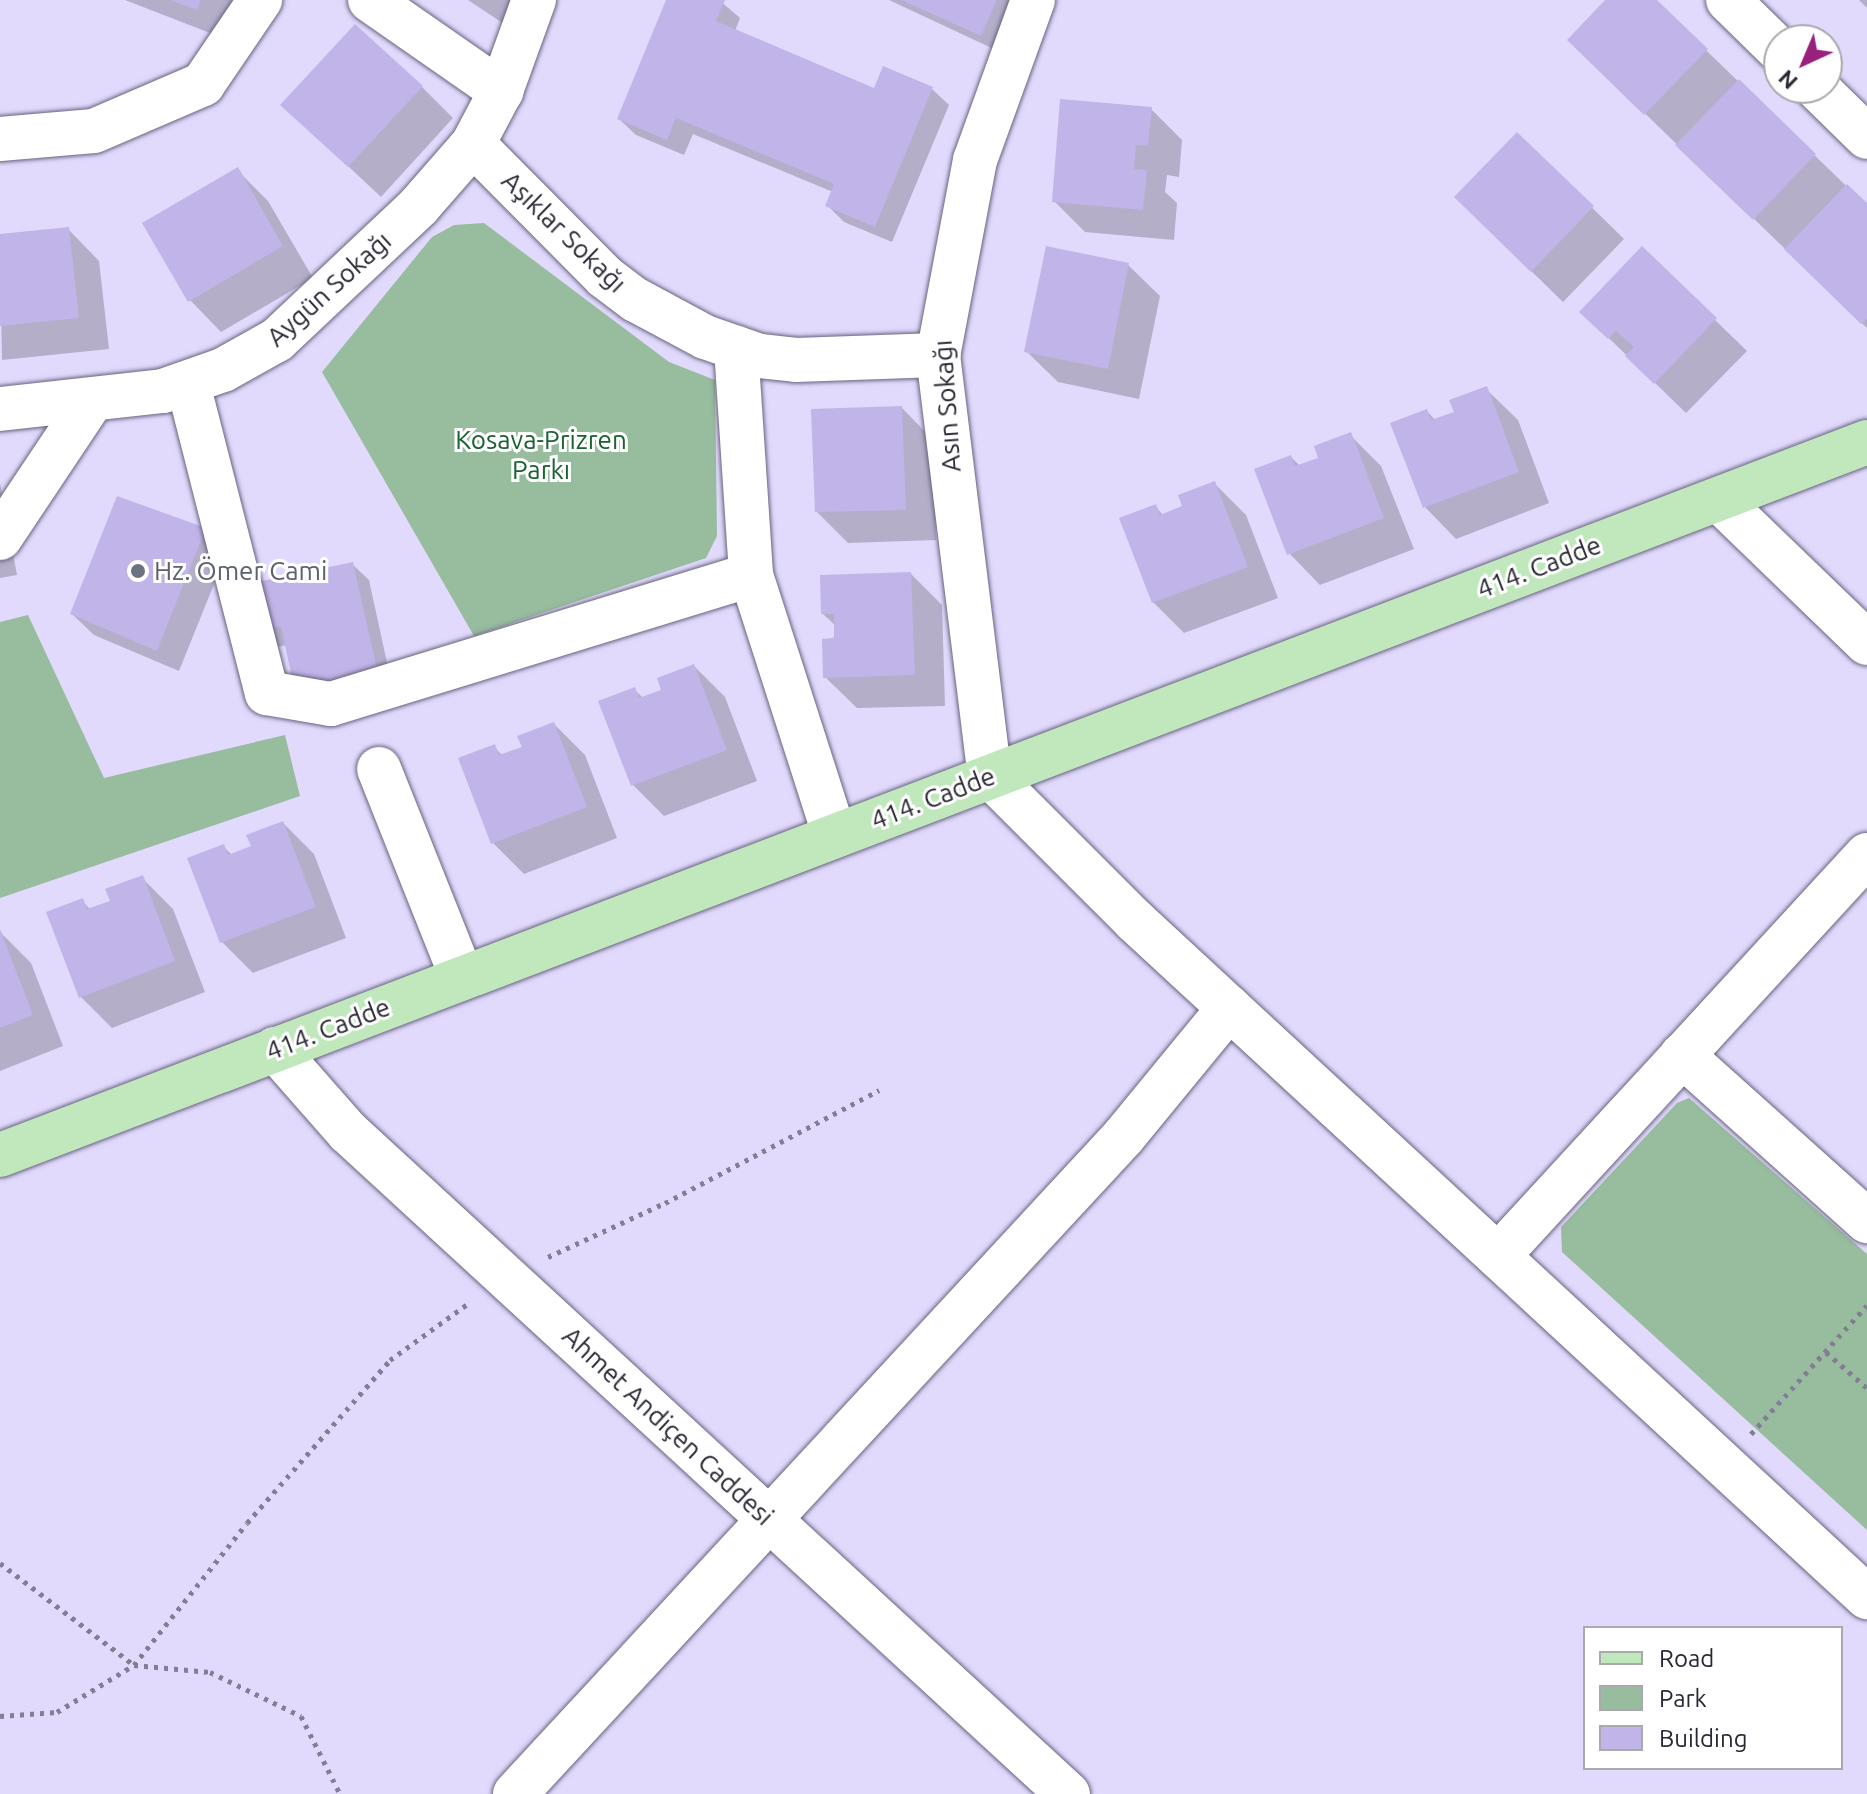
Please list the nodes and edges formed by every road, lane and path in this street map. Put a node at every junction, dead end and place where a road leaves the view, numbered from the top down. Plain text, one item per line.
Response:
1 (260, 0) edge
2 (370, 0) edge
3 (534, 0) edge
4 (1033, 0) edge
5 (1728, 0) edge
6 (1763, 34) edge
7 (501, 91) junction
8 (1833, 104) edge
9 (1867, 137) edge
10 (0, 139) edge
11 (473, 144) junction
12 (736, 348) junction
13 (938, 355) junction
14 (188, 384) junction
15 (92, 400) junction
16 (0, 409) edge
17 (1867, 442) edge
18 (1719, 500) junction
19 (0, 538) edge
20 (751, 575) junction
21 (1867, 643) edge
22 (379, 769) dead end
23 (990, 776) junction
24 (835, 836) junction
25 (1867, 855) edge
26 (462, 978) junction
27 (1229, 1008) junction
28 (275, 1049) junction
29 (1682, 1055) junction
30 (879, 1090) dead end
31 (0, 1155) edge
32 (1867, 1221) edge
33 (1498, 1256) junction
34 (505, 1276) junction
35 (1867, 1305) edge
36 (1826, 1352) junction
37 (1867, 1388) edge
38 (1723, 1464) junction
39 (768, 1517) junction
40 (0, 1563) edge
41 (1867, 1597) edge
42 (134, 1665) junction
43 (0, 1716) edge
44 (340, 1794) edge
45 (515, 1794) edge
46 (1068, 1794) edge

1 - 10 street
2 - 7 street
3 - 7 street, Aygün Sokağı
4 - 13 street, Asın Sokağı
5 - 6 street
7 - 11 street, Aygün Sokağı
8 - 9 street
11 - 12 street, Aşıklar Sokağı
11 - 14 street, Aygün Sokağı
12 - 13 street, Aşıklar Sokağı
12 - 20 street
13 - 23 street, Asın Sokağı
14 - 15 street, Aygün Sokağı
14 - 20 street
15 - 16 street, Aygün Sokağı
15 - 19 street
17 - 18 main road, 414. Cadde
18 - 21 street
18 - 23 main road, 414. Cadde
20 - 24 street
22 - 26 street
23 - 24 main road, 414. Cadde
23 - 27 street
24 - 26 main road, 414. Cadde
25 - 29 street
26 - 28 main road, 414. Cadde
27 - 33 street
27 - 39 street
28 - 31 main road, 414. Cadde
28 - 34 street, Ahmet Andiçen Caddesi
29 - 32 street
29 - 33 street
30 - 34 path
33 - 38 street
34 - 39 street, Ahmet Andiçen Caddesi
34 - 42 path
35 - 36 path
36 - 37 path
36 - 38 path
38 - 41 street
39 - 45 street
39 - 46 street, Ahmet Andiçen Caddesi
40 - 42 path
42 - 43 path
42 - 44 path

